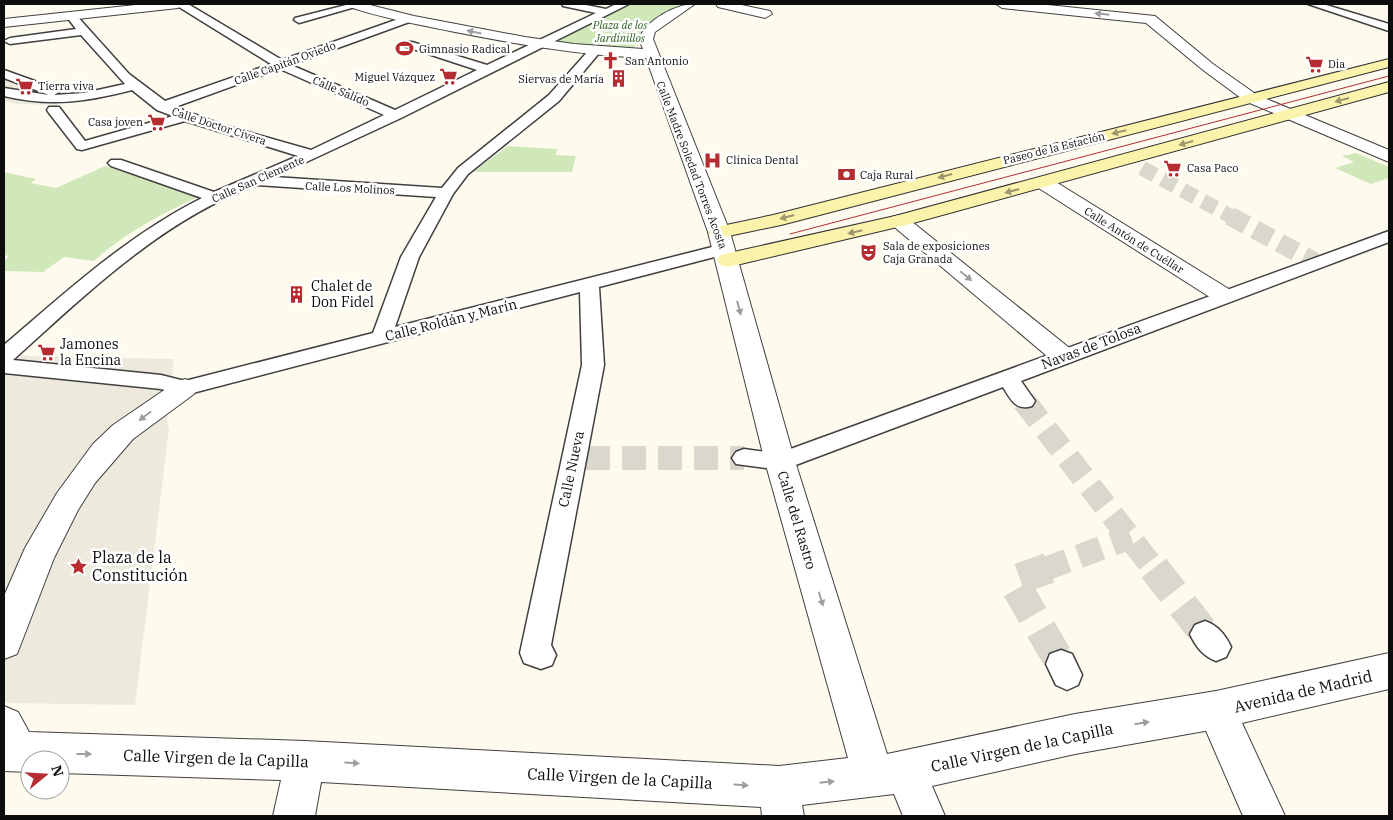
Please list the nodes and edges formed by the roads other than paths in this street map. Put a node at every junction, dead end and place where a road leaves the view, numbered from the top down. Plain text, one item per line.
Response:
1 (356, 4) edge
2 (567, 4) edge
3 (624, 4) edge
4 (688, 4) edge
5 (722, 4) edge
6 (1002, 4) edge
7 (1313, 4) edge
8 (180, 5) edge
9 (606, 12) junction
10 (765, 14) dead end
11 (72, 17) dead end
12 (408, 18) junction
13 (299, 20) dead end
14 (4, 23) edge
15 (1389, 28) edge
16 (85, 31) junction
17 (10, 41) dead end
18 (539, 43) junction
19 (408, 44) dead end
20 (594, 52) junction
21 (650, 54) junction
22 (1389, 63) edge
23 (281, 65) junction
24 (486, 69) junction
25 (4, 74) edge
26 (133, 86) junction
27 (1389, 87) edge
28 (4, 92) edge
29 (1251, 98) junction
30 (71, 100) junction
31 (162, 107) junction
32 (54, 110) dead end
33 (396, 114) junction
34 (1288, 114) junction
35 (185, 117) junction
36 (312, 155) junction
37 (1389, 157) edge
38 (116, 163) dead end
39 (254, 180) junction
40 (1044, 183) junction
41 (446, 193) junction
42 (216, 198) junction
43 (899, 221) junction
44 (1389, 236) edge
45 (721, 248) junction
46 (589, 284) junction
47 (1224, 296) junction
48 (381, 338) junction
49 (4, 356) edge
50 (1063, 356) junction
51 (4, 366) edge
52 (1007, 377) junction
53 (185, 388) junction
54 (1024, 400) tunnel mouth
55 (793, 457) dead end
56 (35, 566) junction
57 (4, 595) edge
58 (4, 642) edge
59 (534, 654) dead end
60 (1389, 671) edge
61 (1216, 710) junction
62 (9, 743) edge
63 (304, 761) junction
64 (889, 774) junction
65 (781, 802) edge
66 (294, 816) edge
67 (924, 816) edge
68 (1264, 816) edge

1 - 12 street
1 - 13 street
2 - 9 street
3 - 9 street
4 - 21 street, Calle Madre Soledad Torres Acosta
5 - 10 street
29 -> 6 street
7 - 15 street
8 - 14 street
8 - 23 street, Calle Salido
9 - 18 street
11 - 16 street, Calle Doctor Civera
18 -> 12 street
12 - 23 street, Calle Capitán Oviedo
16 - 17 street
16 - 26 street, Calle Doctor Civera
18 - 20 street
18 - 24 street, Calle San Clemente
19 - 24 street
20 - 21 street
20 - 41 street
21 - 45 street, Calle Madre Soledad Torres Acosta
22 - 29 main road, Paseo de la Estación
23 - 31 street, Calle Capitán Oviedo
23 - 33 street, Calle Salido
24 - 33 street, Calle San Clemente
25 - 30 street
26 - 30 street
26 - 31 street, Calle Doctor Civera
27 -> 34 main road
28 - 30 street
29 - 34 street
29 -> 45 main road, Paseo de la Estación
31 - 35 street, Calle Doctor Civera
32 - 35 street
33 - 36 street, Calle San Clemente
34 - 37 street
34 -> 40 main road
35 - 36 street, Calle Doctor Civera
36 - 39 street, Calle San Clemente
38 - 42 street
39 - 41 street, Calle Los Molinos
39 - 42 street, Calle San Clemente
40 -> 43 main road
40 - 47 street, Calle Antón de Cuéllar
41 - 48 street
42 - 49 street, Calle San Clemente
43 -> 45 main road
43 -> 50 street
44 - 47 street, Navas de Tolosa
45 - 46 street, Calle Roldán y Marín
45 -> 64 street, Calle del Rastro
46 - 48 street, Calle Roldán y Marín
46 - 59 street, Calle Nueva
47 - 50 street, Navas de Tolosa
48 - 53 street, Calle Roldán y Marín
50 - 52 street, Navas de Tolosa
51 - 53 street
52 - 54 street
52 - 55 street, Navas de Tolosa
53 -> 56 street
56 - 57 street
56 - 58 street
60 - 61 street, Avenida de Madrid
64 -> 61 street, Calle Virgen de la Capilla
61 - 68 street
62 -> 63 street, Calle Virgen de la Capilla
63 -> 65 street, Calle Virgen de la Capilla
63 - 66 street
65 -> 64 street, Calle Virgen de la Capilla
64 - 67 street, Calle del Rastro

